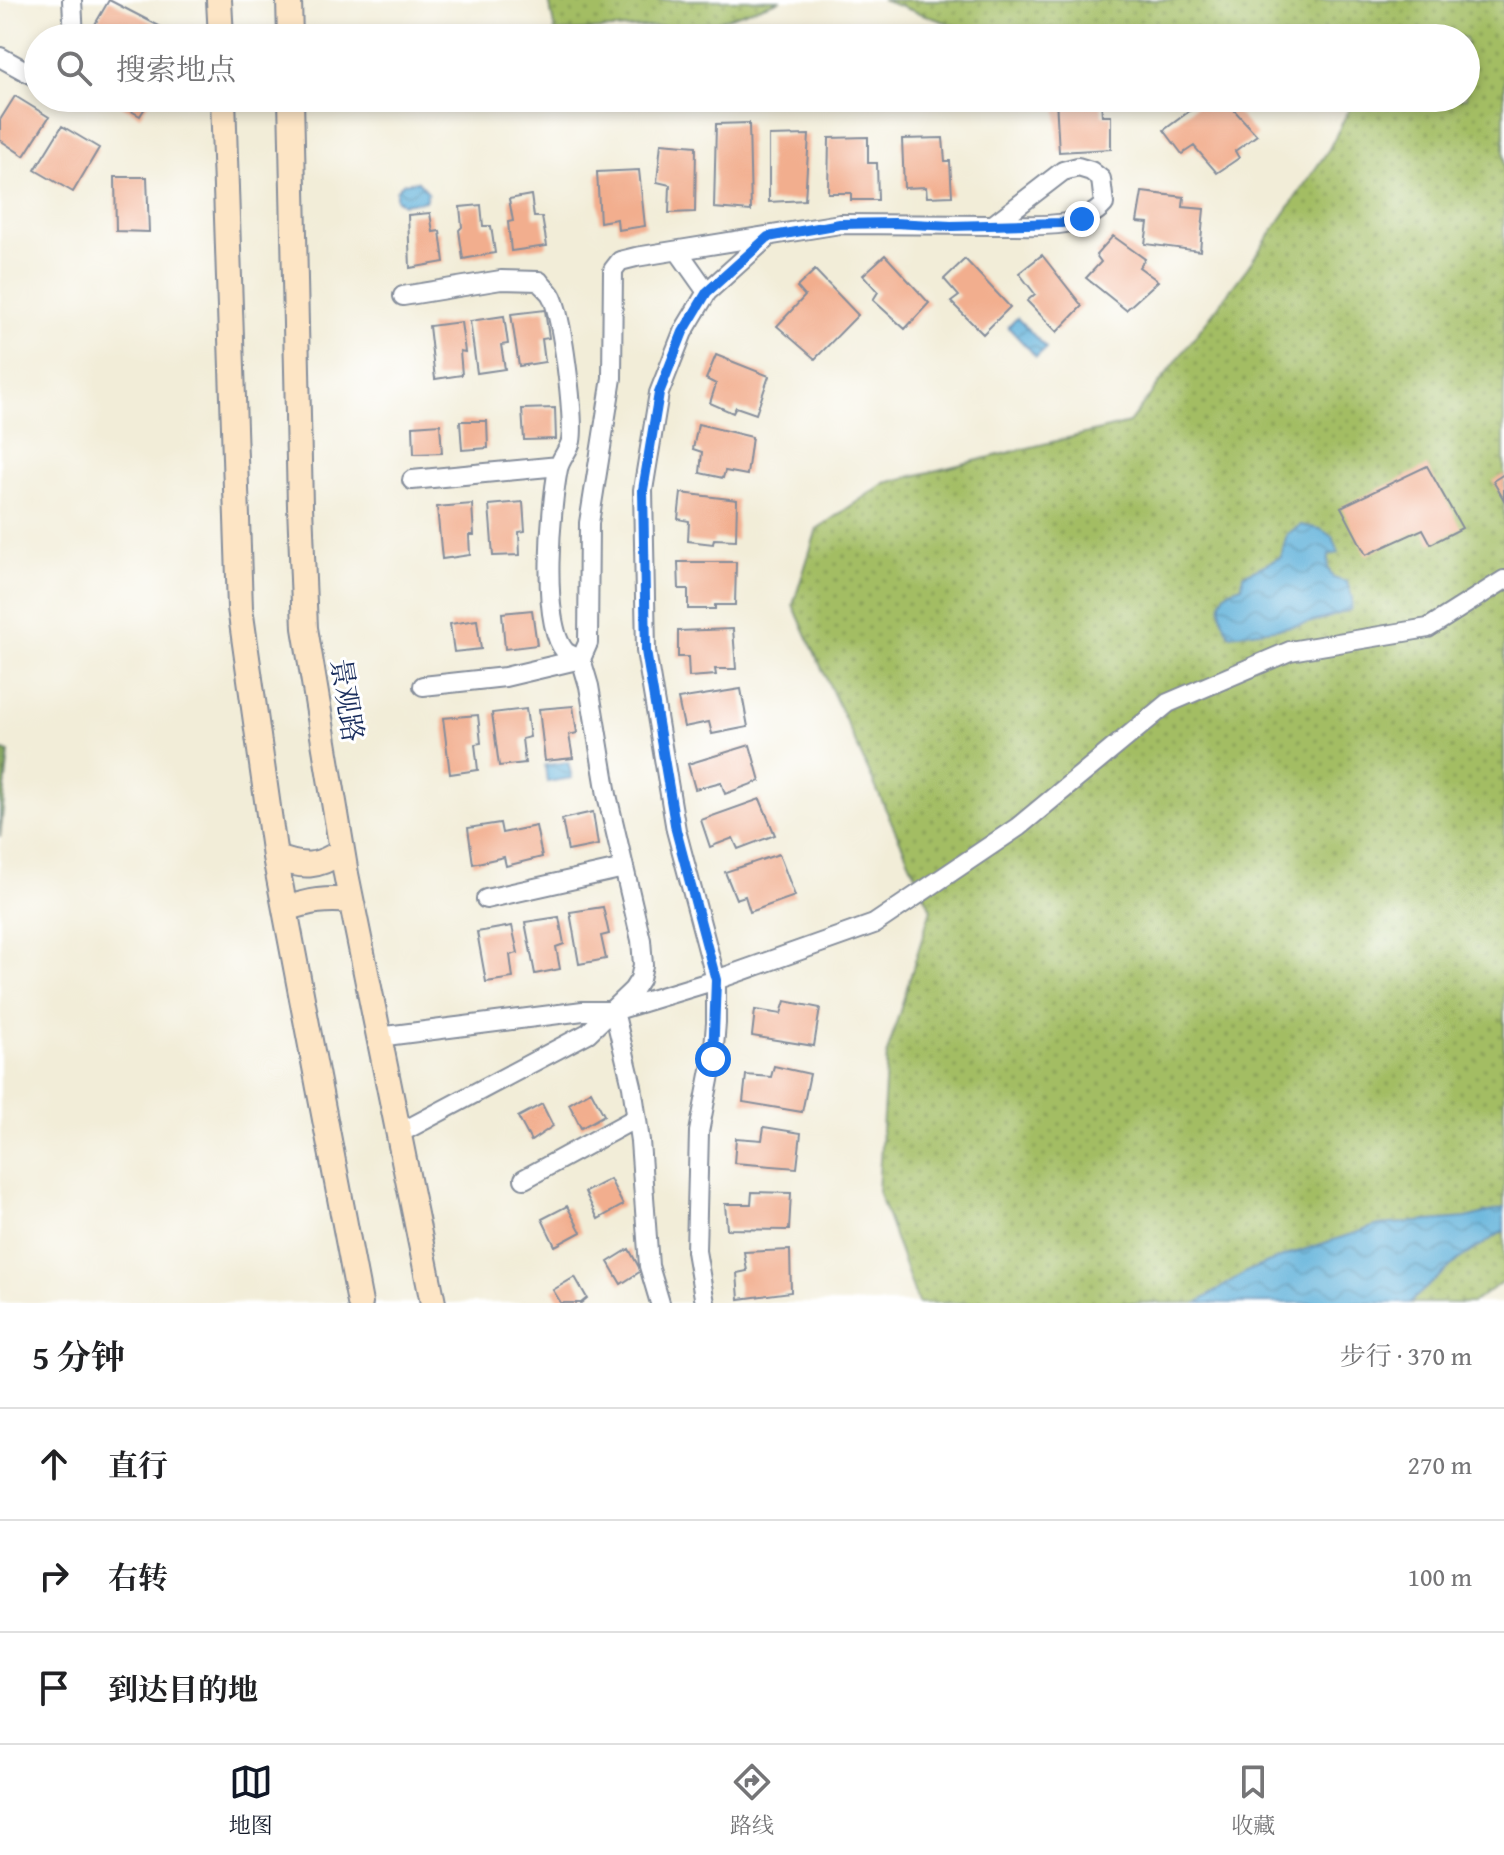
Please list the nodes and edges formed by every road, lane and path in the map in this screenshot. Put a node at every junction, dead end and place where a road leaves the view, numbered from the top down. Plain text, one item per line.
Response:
1 (72, 0) edge
2 (219, 0) edge
3 (289, 0) edge
4 (73, 24) edge
5 (220, 24) edge
6 (290, 24) edge
7 (0, 57) edge
8 (24, 70) edge
9 (223, 112) edge
10 (291, 112) edge
11 (993, 225) junction
12 (768, 237) junction
13 (678, 251) junction
14 (707, 292) junction
15 (403, 296) dead end
16 (559, 466) junction
17 (412, 480) dead end
18 (1504, 580) edge
19 (581, 659) junction
20 (423, 686) dead end
21 (342, 851) junction
22 (275, 857) junction
23 (624, 868) junction
24 (486, 899) dead end
25 (351, 901) junction
26 (286, 909) junction
27 (716, 980) junction
28 (614, 1011) junction
29 (378, 1037) junction
30 (636, 1118) junction
31 (398, 1134) junction
32 (524, 1179) dead end
33 (360, 1303) edge
34 (433, 1303) edge
35 (660, 1303) edge
36 (705, 1303) edge

1 - 4 street
2 - 5 street
3 - 6 street
7 - 8 street
9 - 22 street
10 - 21 street, 景观路
11 - 11 street
11 - 12 street
12 - 13 street
12 - 14 street
13 - 14 street
13 - 19 street
14 - 27 street
15 - 16 street
16 - 17 street
16 - 19 street
18 - 27 street
19 - 20 street
19 - 23 street
21 - 22 street
21 - 25 street, 景观路
22 - 26 street
23 - 24 street
23 - 28 street
25 - 26 street
25 - 29 street, 景观路
26 - 33 street
27 - 28 street
27 - 36 street
28 - 29 street
28 - 30 street
28 - 31 street
29 - 31 street, 景观路
30 - 32 street
30 - 35 street
31 - 34 street, 景观路

